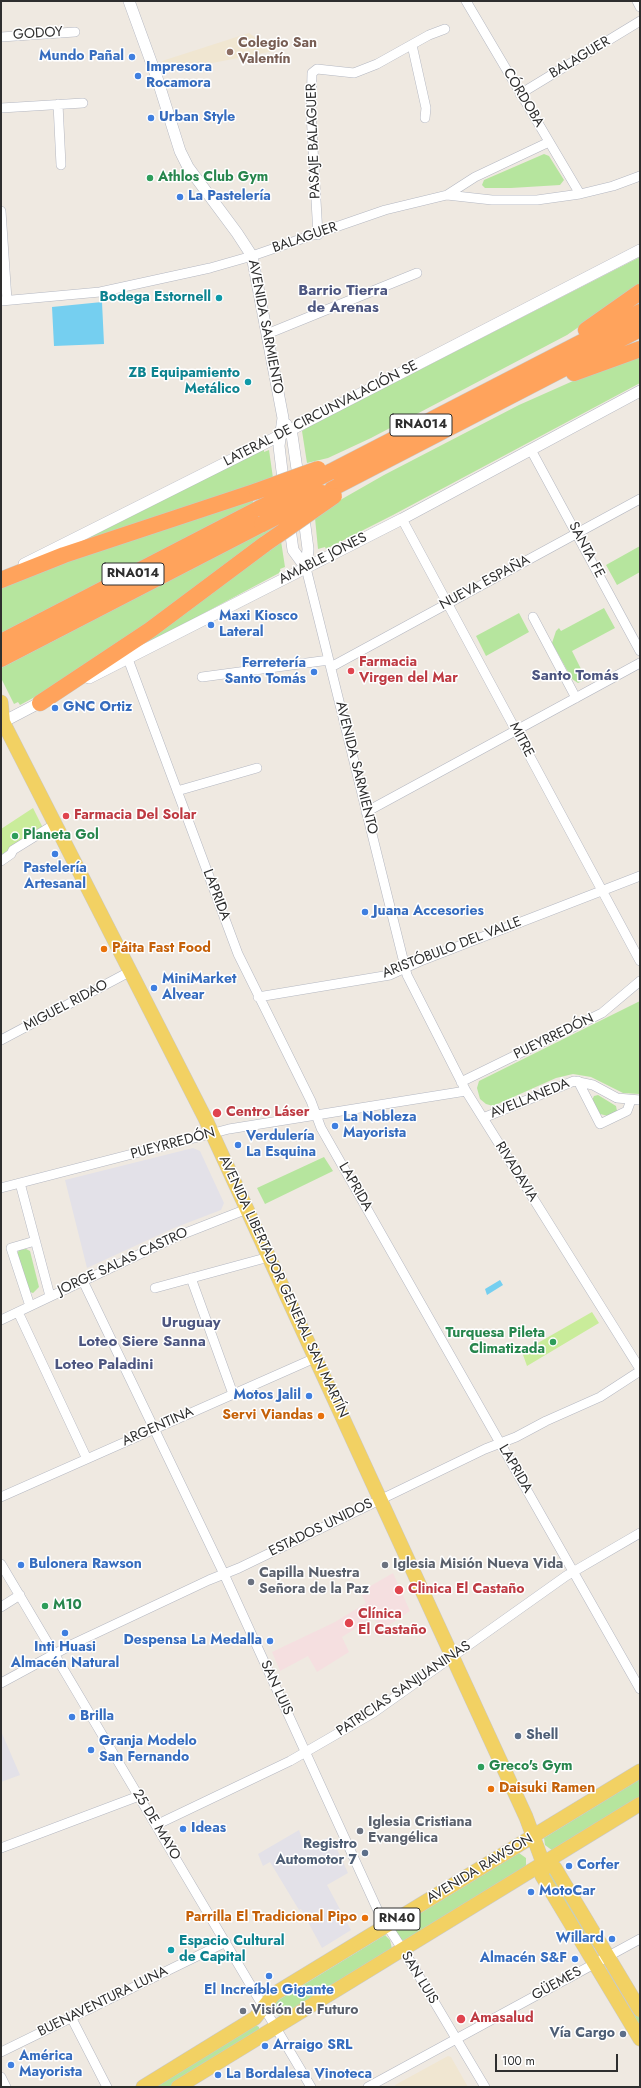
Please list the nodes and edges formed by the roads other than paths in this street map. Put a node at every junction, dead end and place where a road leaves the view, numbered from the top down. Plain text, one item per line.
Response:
1 (129, 1) edge
2 (466, 1) edge
3 (637, 1) edge
4 (640, 7) edge
5 (640, 21) edge
6 (445, 29) dead end
7 (75, 32) dead end
8 (1, 37) edge
9 (412, 45) junction
10 (520, 94) junction
11 (82, 103) dead end
12 (58, 104) junction
13 (1, 108) edge
14 (425, 118) dead end
15 (549, 142) junction
16 (61, 165) dead end
17 (640, 176) edge
18 (580, 194) junction
19 (447, 195) junction
20 (1, 211) edge
21 (318, 235) junction
22 (640, 250) edge
23 (252, 256) junction
24 (417, 273) dead end
25 (640, 292) edge
26 (4, 301) edge
27 (640, 312) edge
28 (640, 329) edge
29 (267, 334) junction
30 (640, 349) edge
31 (512, 378) junction
32 (640, 392) edge
33 (502, 401) junction
34 (282, 418) junction
35 (290, 430) junction
36 (279, 435) junction
37 (531, 450) junction
38 (332, 480) junction
39 (640, 499) edge
40 (402, 519) junction
41 (576, 534) junction
42 (306, 568) junction
43 (1, 577) edge
44 (1, 580) edge
45 (447, 604) junction
46 (533, 617) dead end
47 (5, 648) edge
48 (640, 651) edge
49 (128, 658) junction
50 (640, 663) edge
51 (330, 664) junction
52 (202, 677) dead end
53 (576, 698) junction
54 (1, 702) edge
55 (40, 703) junction
56 (2, 722) edge
57 (516, 730) junction
58 (257, 768) dead end
59 (177, 791) junction
60 (366, 812) junction
61 (55, 824) junction
62 (1, 860) edge
63 (640, 876) edge
64 (602, 890) junction
65 (640, 961) edge
66 (405, 968) junction
67 (130, 972) junction
68 (640, 981) edge
69 (258, 996) junction
70 (1, 1040) edge
71 (578, 1081) junction
72 (461, 1082) junction
73 (466, 1091) junction
74 (635, 1100) edge
75 (316, 1115) junction
76 (483, 1118) junction
77 (213, 1133) junction
78 (20, 1183) junction
79 (1, 1188) edge
80 (247, 1209) junction
81 (35, 1241) junction
82 (269, 1257) junction
83 (191, 1278) junction
84 (83, 1281) junction
85 (155, 1288) dead end
86 (50, 1296) junction
87 (30, 1306) junction
88 (18, 1312) junction
89 (1, 1320) edge
90 (315, 1358) junction
91 (640, 1370) edge
92 (233, 1394) junction
93 (154, 1429) junction
94 (500, 1443) junction
95 (87, 1459) junction
96 (1, 1497) edge
97 (380, 1499) junction
98 (640, 1533) edge
99 (1, 1564) edge
100 (574, 1572) junction
101 (224, 1574) junction
102 (20, 1596) junction
103 (1, 1607) edge
104 (55, 1655) junction
105 (452, 1657) junction
106 (1, 1683) edge
107 (640, 1688) edge
108 (305, 1752) junction
109 (640, 1771) edge
110 (139, 1796) junction
111 (640, 1804) edge
112 (156, 1825) junction
113 (533, 1836) junction
114 (1, 1848) edge
115 (543, 1863) junction
116 (386, 1926) junction
117 (640, 1939) edge
118 (226, 1942) junction
119 (402, 1949) junction
120 (608, 1956) junction
121 (595, 1964) junction
122 (264, 2007) junction
123 (640, 2010) edge
124 (71, 2017) junction
125 (276, 2027) junction
126 (456, 2039) junction
127 (640, 2039) edge
128 (1, 2052) edge
129 (1, 2077) edge
130 (6, 2087) edge
131 (107, 2087) edge
132 (143, 2087) edge
133 (178, 2087) edge
134 (311, 2087) edge
135 (368, 2087) edge
136 (485, 2087) edge

1 - 23 street, AVENIDA SARMIENTO
2 - 10 street, CÓRDOBA
3 - 4 street
5 - 10 street, BALAGUER
6 - 9 street, PASAJE BALAGUER
7 - 8 street, GODOY
9 - 14 street
9 - 21 street, PASAJE BALAGUER
10 - 15 street, CÓRDOBA
11 - 12 street
12 - 13 street
12 - 16 street
15 - 18 street, CÓRDOBA
15 - 19 street, BALAGUER
17 - 18 street
18 - 19 street
19 - 21 street, BALAGUER
20 - 26 street
21 - 23 street, BALAGUER
22 - 35 street, LATERAL DE CIRCUNVALACIÓN SE
23 - 26 street, BALAGUER
23 - 29 street, AVENIDA SARMIENTO
24 - 29 street
25 - 31 highway
27 - 31 highway, RNA014
28 - 33 highway, RNA014
29 - 34 street, AVENIDA SARMIENTO
30 - 33 highway
31 - 38 highway, RNA014
32 - 37 street, AMABLE JONES
33 - 38 highway, RNA014
34 - 35 street, AVENIDA SARMIENTO
34 - 36 street, AVENIDA SARMIENTO
35 - 36 street, LATERAL DE CIRCUNVALACIÓN SE
35 - 42 street, AVENIDA SARMIENTO
36 - 42 street, AVENIDA SARMIENTO
36 - 43 street, LATERAL DE CIRCUNVALACIÓN SE
37 - 40 street, AMABLE JONES
37 - 41 street, SANTA FE
38 - 44 highway, bridge
38 - 47 highway, RNA014, bridge
38 - 47 highway, RNA014, bridge
38 - 55 highway, bridge
39 - 41 street, NUEVA ESPAÑA
40 - 42 street, AMABLE JONES
40 - 45 street, MITRE
41 - 45 street, NUEVA ESPAÑA
41 - 48 street, SANTA FE
42 - 49 street, AMABLE JONES
42 - 51 street, AVENIDA SARMIENTO
45 - 51 street, NUEVA ESPAÑA
45 - 57 street, MITRE
46 - 53 street
49 - 55 street, AMABLE JONES
49 - 59 street, LAPRIDA
50 - 53 street
51 - 52 street
51 - 60 street, AVENIDA SARMIENTO
53 - 57 street
54 - 56 main road, AVENIDA LIBERTADOR GENERAL SAN MARTÍN
55 - 56 street, AMABLE JONES
56 - 61 main road, AVENIDA LIBERTADOR GENERAL SAN MARTÍN
57 - 60 street
57 - 64 street, MITRE
58 - 59 street
59 - 69 street, LAPRIDA
60 - 66 street, AVENIDA SARMIENTO
61 - 62 street
61 - 67 main road, AVENIDA LIBERTADOR GENERAL SAN MARTÍN
63 - 64 street, ARISTÓBULO DEL VALLE
64 - 65 street, MITRE
64 - 66 street, ARISTÓBULO DEL VALLE
66 - 69 street, ARISTÓBULO DEL VALLE
66 - 72 street, RIVADAVIA
67 - 70 street, MIGUEL RIDAO
67 - 77 main road, AVENIDA LIBERTADOR GENERAL SAN MARTÍN
68 - 72 street, PUEYRREDÓN
69 - 75 street, LAPRIDA
71 - 74 street, AVELLANEDA
71 - 74 street, AVELLANEDA
71 - 76 street, AVELLANEDA
72 - 73 street, RIVADAVIA
73 - 75 street, PUEYRREDÓN
73 - 76 street, RIVADAVIA
75 - 77 street, PUEYRREDÓN
75 - 94 street, LAPRIDA
76 - 91 street, RIVADAVIA
77 - 78 street, PUEYRREDÓN
77 - 80 main road, AVENIDA LIBERTADOR GENERAL SAN MARTÍN
78 - 79 street, PUEYRREDÓN
78 - 81 street
80 - 82 main road, AVENIDA LIBERTADOR GENERAL SAN MARTÍN
80 - 84 street, JORGE SALAS CASTRO
81 - 86 street
81 - 87 street
82 - 83 street
82 - 90 main road, AVENIDA LIBERTADOR GENERAL SAN MARTÍN
83 - 85 street
83 - 92 street
84 - 86 street, JORGE SALAS CASTRO
84 - 93 street, SAN LUIS
86 - 87 street, JORGE SALAS CASTRO
87 - 88 street, JORGE SALAS CASTRO
88 - 89 street, JORGE SALAS CASTRO
88 - 95 street
90 - 92 street, ARGENTINA
90 - 97 main road, AVENIDA LIBERTADOR GENERAL SAN MARTÍN
91 - 94 street, ESTADOS UNIDOS
92 - 93 street, ARGENTINA
93 - 95 street, ARGENTINA
93 - 101 street, SAN LUIS
94 - 97 street, ESTADOS UNIDOS
94 - 100 street, LAPRIDA
95 - 96 street, ARGENTINA
97 - 101 street, ESTADOS UNIDOS
97 - 105 main road, AVENIDA LIBERTADOR GENERAL SAN MARTÍN
98 - 100 street, PATRICIAS SANJUANINAS
99 - 102 street, 25 DE MAYO
100 - 105 street, PATRICIAS SANJUANINAS
100 - 107 street, LAPRIDA
101 - 104 street, ESTADOS UNIDOS
101 - 108 street, SAN LUIS
102 - 103 street
102 - 104 street, 25 DE MAYO
104 - 106 street, ESTADOS UNIDOS
104 - 110 street, 25 DE MAYO
105 - 108 street, PATRICIAS SANJUANINAS
105 - 113 main road, AVENIDA LIBERTADOR GENERAL SAN MARTÍN
108 - 112 street, PATRICIAS SANJUANINAS
108 - 116 street, SAN LUIS
109 - 113 main road, AVENIDA RAWSON / RN40
110 - 112 street, 25 DE MAYO
110 - 114 street
111 - 115 main road, AVENIDA RAWSON / RN40
112 - 118 street, 25 DE MAYO
113 - 115 main road, AVENIDA LIBERTADOR GENERAL SAN MARTÍN
113 - 116 main road, AVENIDA RAWSON / RN40
115 - 119 main road, AVENIDA RAWSON / RN40
115 - 120 main road
115 - 121 main road, AVENIDA LIBERTADOR GENERAL SAN MARTÍN
116 - 119 street, SAN LUIS
116 - 122 main road, AVENIDA RAWSON / RN40
117 - 120 street, GÜEMES
118 - 122 street, 25 DE MAYO
118 - 124 street, BUENAVENTURA LUNA
119 - 125 main road, AVENIDA RAWSON / RN40
119 - 126 street, SAN LUIS
120 - 121 street, GÜEMES
120 - 123 main road
121 - 126 street, GÜEMES
121 - 127 main road, AVENIDA LIBERTADOR GENERAL SAN MARTÍN
122 - 125 street, 25 DE MAYO
122 - 132 main road, AVENIDA RAWSON / RN40
124 - 128 street, BUENAVENTURA LUNA
124 - 131 street
125 - 133 main road, AVENIDA RAWSON / RN40
125 - 134 street, 25 DE MAYO
126 - 135 street, GÜEMES
126 - 136 street, SAN LUIS
129 - 130 street

